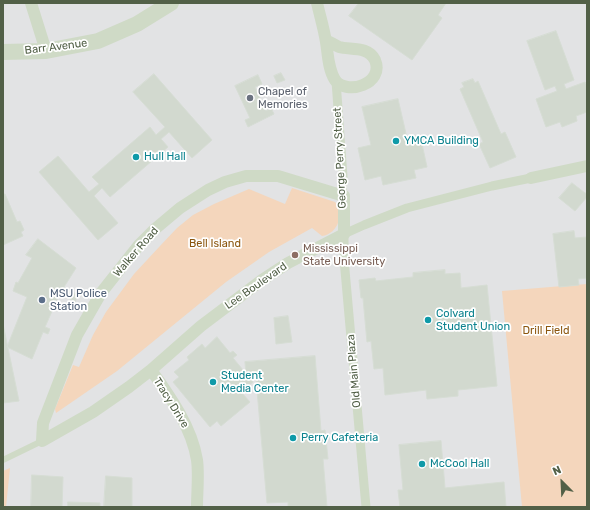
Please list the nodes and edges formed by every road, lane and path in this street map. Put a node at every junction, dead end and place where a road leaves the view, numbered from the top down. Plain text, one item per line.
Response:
1 (31, 3) edge
2 (171, 3) edge
3 (317, 3) edge
4 (326, 40) junction
5 (46, 51) junction
6 (3, 52) edge
7 (336, 81) junction
8 (587, 166) edge
9 (343, 177) joint
10 (531, 178) joint
11 (344, 196) junction
12 (344, 234) junction
13 (151, 370) junction
14 (42, 441) junction
15 (3, 460) edge
16 (196, 507) edge
17 (366, 507) edge

1 - 5 street
2 - 5 street, Barr Avenue
3 - 4 street, George Perry Street
4 - 7 street, George Perry Street
4 - 7 street
5 - 6 street, Barr Avenue
7 - 9 street, George Perry Street
8 - 10 street, Lee Boulevard
9 - 11 lane, George Perry Street
10 - 12 street, Lee Boulevard
11 - 12 street, George Perry Street
11 - 14 street, Walker Road
12 - 13 street, Lee Boulevard
12 - 17 street, Old Main Plaza
13 - 14 street, Lee Boulevard
13 - 16 street, Tracy Drive
14 - 15 lane, Lee Boulevard

